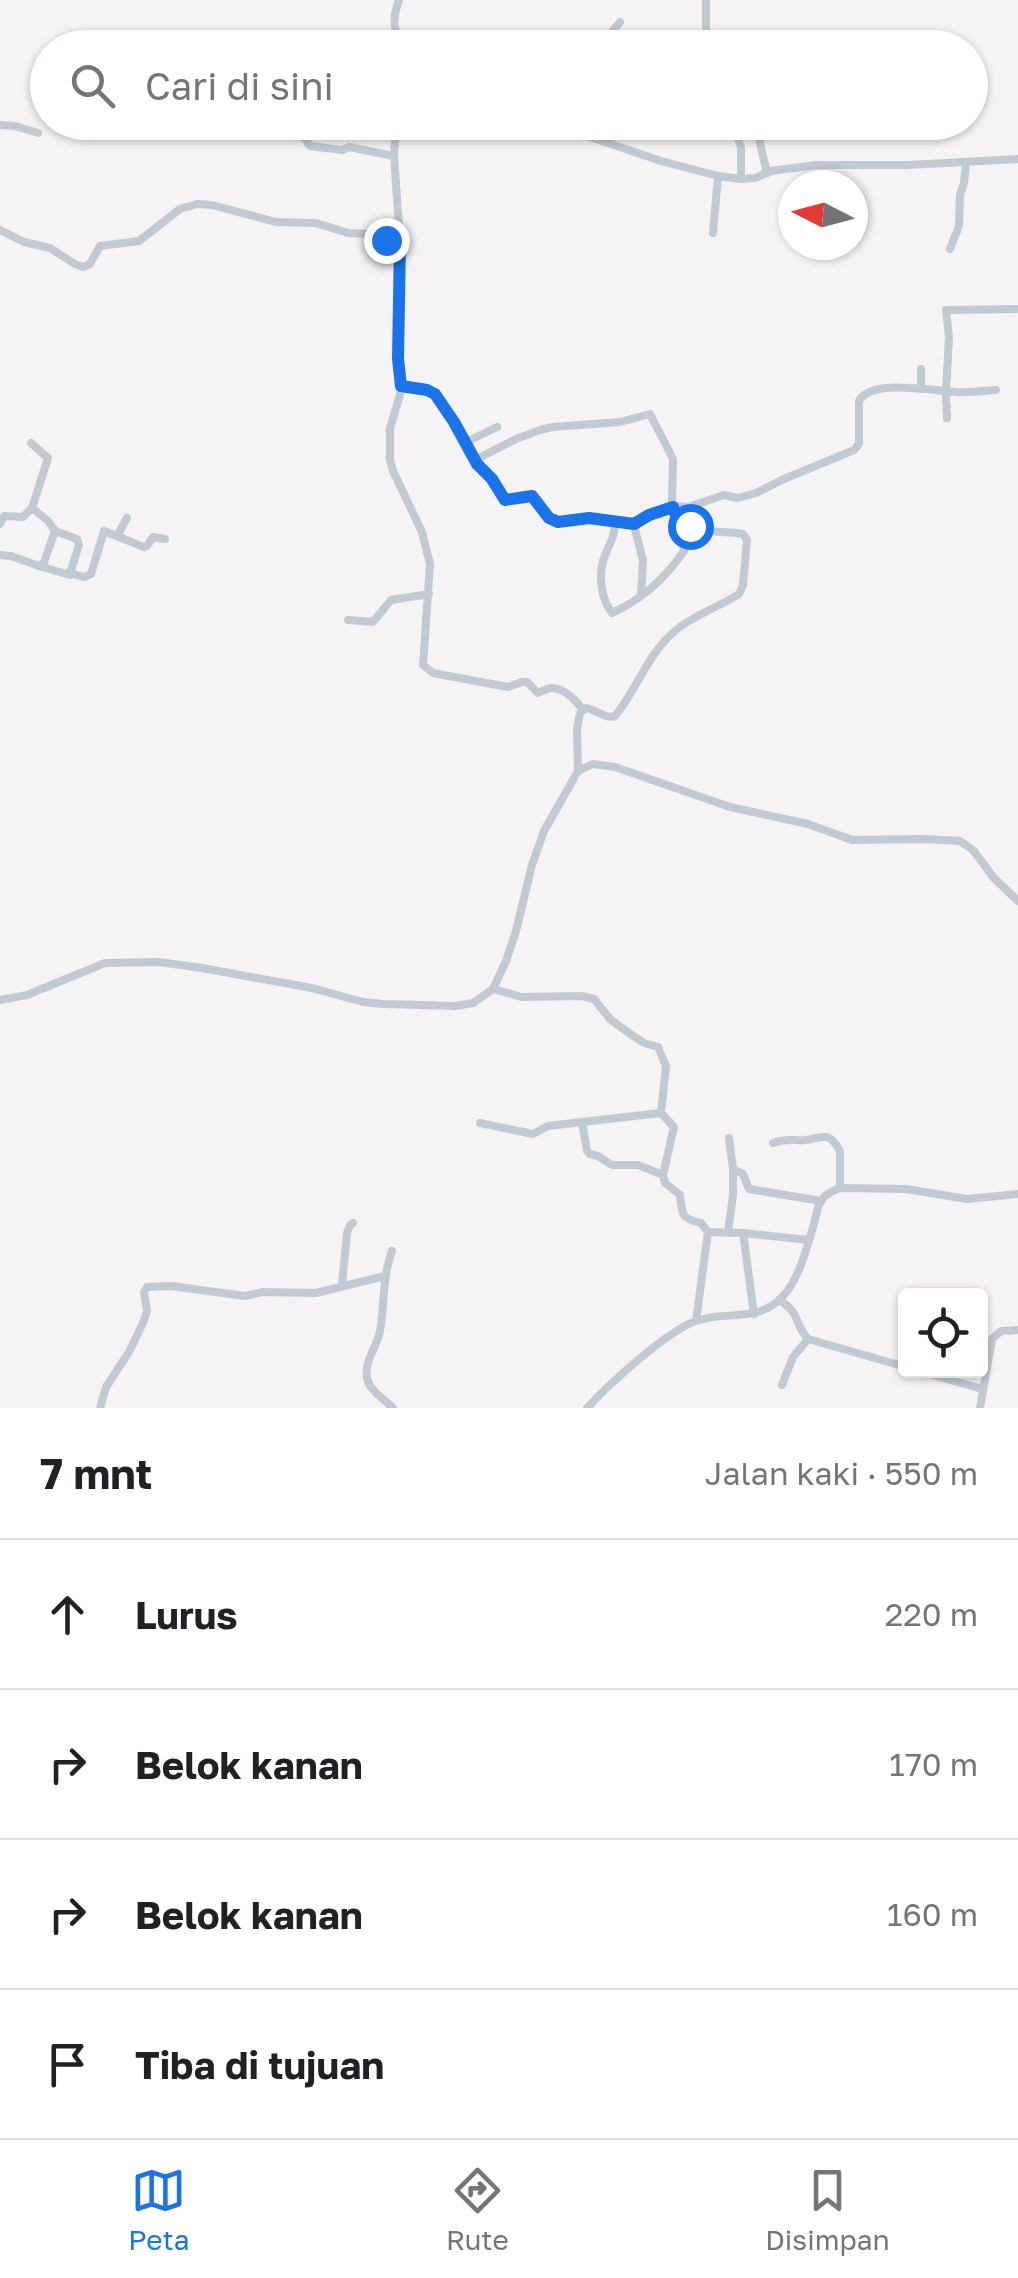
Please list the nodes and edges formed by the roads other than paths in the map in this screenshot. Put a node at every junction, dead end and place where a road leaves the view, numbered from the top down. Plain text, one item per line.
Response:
1 (399, 0) edge
2 (706, 0) edge
3 (620, 22) dead end
4 (397, 30) edge
5 (614, 30) edge
6 (706, 30) edge
7 (0, 125) edge
8 (30, 131) edge
9 (306, 140) edge
10 (395, 140) edge
11 (604, 140) edge
12 (739, 140) edge
13 (760, 140) edge
14 (394, 156) junction
15 (1018, 158) edge
16 (966, 162) junction
17 (768, 173) junction
18 (718, 176) junction
19 (742, 178) junction
20 (0, 230) edge
21 (713, 234) dead end
22 (400, 242) junction
23 (950, 249) dead end
24 (1018, 309) edge
25 (921, 369) dead end
26 (401, 386) junction
27 (921, 389) junction
28 (996, 390) dead end
29 (946, 391) junction
30 (947, 418) dead end
31 (497, 428) dead end
32 (466, 442) junction
33 (31, 443) dead end
34 (474, 460) junction
35 (673, 507) junction
36 (32, 508) junction
37 (127, 518) dead end
38 (615, 522) junction
39 (0, 524) edge
40 (634, 524) junction
41 (681, 528) junction
42 (55, 531) junction
43 (117, 536) junction
44 (164, 539) dead end
45 (0, 555) edge
46 (39, 566) junction
47 (70, 575) junction
48 (429, 594) junction
49 (641, 594) junction
50 (348, 620) dead end
51 (583, 710) junction
52 (578, 771) junction
53 (1018, 901) edge
54 (493, 989) junction
55 (0, 1000) edge
56 (661, 1113) junction
57 (582, 1122) junction
58 (480, 1123) dead end
59 (728, 1138) dead end
60 (772, 1142) dead end
61 (732, 1169) junction
62 (663, 1175) junction
63 (840, 1188) junction
64 (1018, 1194) edge
65 (821, 1201) junction
66 (354, 1223) dead end
67 (708, 1232) junction
68 (728, 1232) junction
69 (743, 1233) junction
70 (809, 1240) junction
71 (392, 1251) dead end
72 (385, 1276) junction
73 (342, 1285) junction
74 (779, 1300) junction
75 (754, 1314) junction
76 (696, 1321) junction
77 (1018, 1330) edge
78 (808, 1339) junction
79 (898, 1366) edge
80 (942, 1378) edge
81 (782, 1385) dead end
82 (982, 1389) junction
83 (101, 1408) edge
84 (393, 1408) edge
85 (588, 1408) edge
86 (980, 1408) edge

1 - 4 street
2 - 6 street
3 - 5 street
7 - 8 street
9 - 14 street
10 - 14 street
11 - 18 street
12 - 19 street
13 - 17 street
14 - 22 street
15 - 16 street
16 - 17 street
16 - 23 street
17 - 19 street
18 - 19 street
18 - 21 street
20 - 22 street
22 - 26 street
24 - 29 street
25 - 27 street
26 - 32 street
26 - 48 street
27 - 29 street
27 - 35 street
28 - 29 street
29 - 30 street
31 - 32 street
32 - 34 street
33 - 36 street
34 - 35 street
34 - 38 street
35 - 40 street
35 - 41 street
36 - 39 street
36 - 42 street
37 - 43 street
38 - 40 street
38 - 49 street
40 - 49 street
41 - 49 street
41 - 51 street
42 - 46 street
42 - 47 street
43 - 44 street
43 - 47 street
45 - 46 street
46 - 47 street
48 - 50 street
48 - 51 street
51 - 52 street
52 - 53 street
52 - 54 street
54 - 55 street
54 - 56 street
56 - 57 street
56 - 62 street
57 - 58 street
57 - 62 street
59 - 61 street
60 - 63 street
61 - 65 street
61 - 68 street
62 - 67 street
63 - 64 street
63 - 65 street
65 - 70 street
66 - 73 street
67 - 68 street
67 - 76 street
68 - 69 street
69 - 70 street
69 - 75 street
70 - 74 street
71 - 72 street
72 - 73 street
72 - 84 street
73 - 83 street
74 - 75 street
74 - 78 street
75 - 76 street
76 - 85 street
77 - 82 street
78 - 79 street
78 - 81 street
80 - 82 street
82 - 86 street

